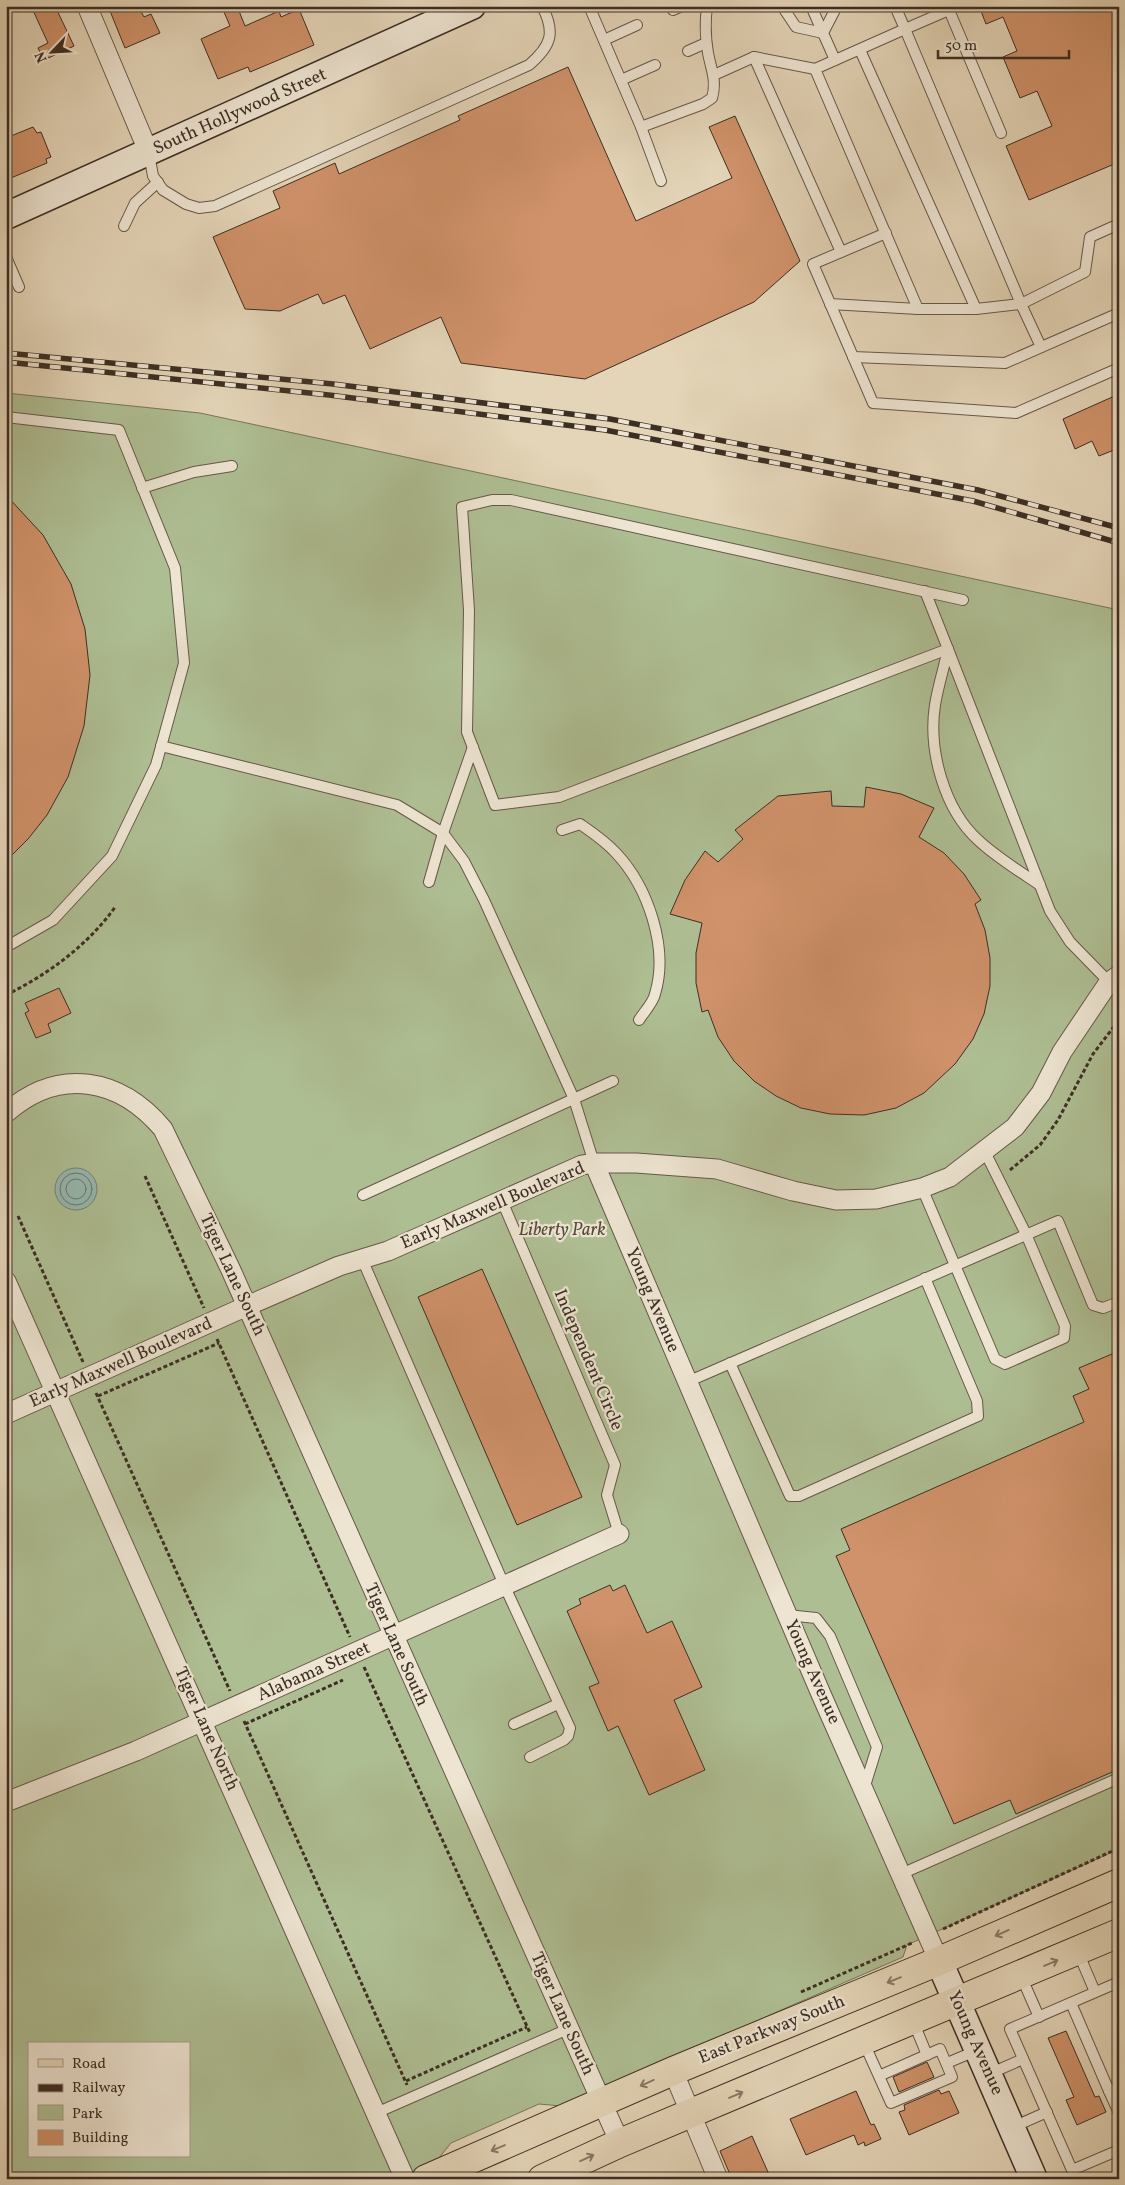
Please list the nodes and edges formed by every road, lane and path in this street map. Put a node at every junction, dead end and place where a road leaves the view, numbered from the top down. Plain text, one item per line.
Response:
1 (87, 6) edge
2 (472, 6) edge
3 (542, 6) edge
4 (589, 6) edge
5 (707, 6) edge
6 (782, 6) edge
7 (810, 6) edge
8 (837, 6) edge
9 (895, 6) edge
10 (637, 25) dead end
11 (905, 28) junction
12 (824, 33) junction
13 (604, 40) junction
14 (706, 43) junction
15 (860, 50) junction
16 (688, 51) dead end
17 (754, 56) junction
18 (835, 60) junction
19 (655, 65) dead end
20 (815, 69) junction
21 (714, 75) junction
22 (621, 80) junction
23 (641, 127) junction
24 (1001, 133) dead end
25 (149, 153) junction
26 (660, 181) dead end
27 (158, 182) junction
28 (6, 216) edge
29 (1119, 224) edge
30 (124, 226) dead end
31 (886, 233) junction
32 (842, 252) junction
33 (6, 257) edge
34 (19, 287) dead end
35 (830, 304) junction
36 (1020, 304) junction
37 (918, 309) junction
38 (976, 310) junction
39 (1119, 313) edge
40 (1041, 347) junction
41 (853, 357) junction
42 (1119, 368) edge
43 (6, 417) edge
44 (232, 466) dead end
45 (142, 488) junction
46 (925, 591) junction
47 (963, 600) dead end
48 (948, 649) junction
49 (161, 746) junction
50 (473, 747) junction
51 (562, 830) dead end
52 (443, 833) junction
53 (429, 882) dead end
54 (1040, 886) junction
55 (116, 906) dead end
56 (6, 947) edge
57 (1114, 978) edge
58 (6, 996) edge
59 (639, 1020) dead end
60 (1119, 1020) edge
61 (613, 1081) dead end
62 (574, 1099) junction
63 (6, 1112) edge
64 (984, 1150) junction
65 (594, 1163) junction
66 (1010, 1170) dead end
67 (145, 1176) dead end
68 (922, 1188) junction
69 (364, 1195) dead end
70 (502, 1201) junction
71 (18, 1216) dead end
72 (1026, 1234) junction
73 (362, 1259) junction
74 (955, 1265) junction
75 (925, 1278) junction
76 (6, 1280) edge
77 (1119, 1302) edge
78 (246, 1306) junction
79 (210, 1323) junction
80 (219, 1343) junction
81 (730, 1363) junction
82 (89, 1377) junction
83 (687, 1382) junction
84 (55, 1392) junction
85 (98, 1396) junction
86 (6, 1414) edge
87 (619, 1534) joint
88 (505, 1587) junction
89 (787, 1615) junction
90 (393, 1637) junction
91 (358, 1652) junction
92 (366, 1670) junction
93 (357, 1674) dead end
94 (348, 1677) dead end
95 (558, 1704) junction
96 (237, 1706) junction
97 (203, 1721) junction
98 (245, 1724) junction
99 (514, 1724) dead end
100 (530, 1757) dead end
101 (1119, 1778) edge
102 (864, 1789) junction
103 (6, 1802) edge
104 (1119, 1848) edge
105 (901, 1874) junction
106 (1111, 1885) edge
107 (1119, 1933) edge
108 (928, 1936) junction
109 (1078, 1951) junction
110 (939, 1961) junction
111 (1021, 1976) junction
112 (1119, 1982) edge
113 (800, 1992) dead end
114 (1095, 1992) junction
115 (958, 2002) junction
116 (1071, 2003) junction
117 (1038, 2016) junction
118 (913, 2021) junction
119 (527, 2027) junction
120 (568, 2029) junction
121 (533, 2040) dead end
122 (864, 2042) junction
123 (978, 2050) junction
124 (927, 2055) junction
125 (1023, 2059) junction
126 (946, 2063) junction
127 (673, 2071) junction
128 (988, 2074) junction
129 (879, 2076) junction
130 (406, 2081) junction
131 (1114, 2090) edge
132 (413, 2097) junction
133 (602, 2103) junction
134 (1046, 2112) junction
135 (376, 2113) junction
136 (1119, 2113) edge
137 (691, 2114) junction
138 (1013, 2127) junction
139 (620, 2143) junction
140 (1119, 2150) edge
141 (405, 2179) edge
142 (426, 2179) edge
143 (542, 2179) edge
144 (718, 2179) edge
145 (1034, 2179) edge

1 - 25 street
2 - 25 main road, South Hollywood Street
3 - 27 lane
4 - 13 lane
5 - 14 lane
6 - 12 lane
7 - 12 lane
8 - 12 lane
9 - 11 lane
10 - 13 lane
11 - 15 lane
11 - 24 lane
11 - 36 lane
12 - 18 lane
13 - 22 lane
14 - 16 lane
14 - 21 lane
15 - 18 lane
15 - 38 lane
17 - 20 lane
17 - 21 lane
17 - 32 lane
18 - 20 lane
19 - 22 lane
20 - 31 lane
21 - 23 lane
22 - 23 lane
23 - 26 lane
25 - 27 lane
25 - 28 main road, South Hollywood Street
27 - 30 lane
29 - 36 lane
31 - 32 lane
31 - 37 lane
32 - 35 lane
33 - 34 lane
35 - 37 lane
35 - 41 lane
36 - 38 lane
36 - 40 lane
37 - 38 lane
39 - 40 lane
40 - 41 lane
41 - 42 lane
43 - 45 lane
44 - 45 lane
45 - 49 lane
46 - 47 lane
46 - 48 lane
46 - 50 lane
48 - 50 lane
48 - 54 lane
48 - 54 lane
49 - 52 lane
49 - 56 lane
50 - 52 lane
51 - 59 lane
52 - 53 lane
52 - 62 lane
54 - 57 lane
55 - 58 path
57 - 64 street, Early Maxwell Boulevard
60 - 66 path
61 - 62 lane
62 - 65 lane
62 - 69 lane
63 - 78 street, Tiger Lane South
64 - 68 street, Early Maxwell Boulevard
64 - 72 lane
65 - 68 street, Early Maxwell Boulevard
65 - 70 street, Early Maxwell Boulevard
65 - 83 street, Young Avenue
67 - 79 path
68 - 74 lane
70 - 73 street, Early Maxwell Boulevard
70 - 87 lane, Independent Circle
71 - 82 path
72 - 74 lane
72 - 74 lane
72 - 77 lane
73 - 78 street, Early Maxwell Boulevard
73 - 88 lane
74 - 75 lane
75 - 81 lane
75 - 81 lane
76 - 84 street, Tiger Lane North
78 - 79 street, Early Maxwell Boulevard
78 - 90 street, Tiger Lane South
79 - 80 path
79 - 82 street, Early Maxwell Boulevard
80 - 85 path
80 - 91 path
81 - 83 lane
82 - 84 street, Early Maxwell Boulevard
82 - 85 path
83 - 89 street, Young Avenue
84 - 86 street, Early Maxwell Boulevard
84 - 97 street, Tiger Lane North
85 - 96 path
87 - 88 street, Alabama Street
88 - 90 street, Alabama Street
88 - 95 lane
89 - 102 street, Young Avenue
89 - 102 lane
90 - 91 street, Alabama Street
90 - 120 street, Tiger Lane South
91 - 92 path
91 - 96 street, Alabama Street
92 - 93 path
92 - 119 path
94 - 98 path
95 - 99 lane
95 - 100 lane
96 - 97 street, Alabama Street
96 - 98 path
97 - 103 street, Alabama Street
97 - 135 street, Tiger Lane North
98 - 130 path
101 - 105 lane
102 - 105 street, Young Avenue
104 - 108 path
105 - 108 street, Young Avenue
106 -> 110 main road, East Parkway South
107 - 109 main road
108 - 110 street, Young Avenue
108 - 113 path
111 -> 109 main road
109 - 114 lane
110 - 115 main road, Young Avenue
110 -> 127 main road, East Parkway South
111 - 115 main road
111 - 117 lane
112 - 114 lane
114 - 116 lane
115 - 118 main road
115 - 123 main road, Young Avenue
116 - 117 lane
116 - 131 lane
117 - 125 lane
118 - 122 main road
118 - 124 lane
119 - 121 path
119 - 130 path
120 - 132 lane
120 - 133 street, Tiger Lane South
122 - 129 lane
137 -> 122 main road
123 - 126 lane
123 - 128 main road, Young Avenue
124 - 126 lane
124 - 129 lane
125 - 128 lane
125 - 134 lane
126 - 129 lane
127 -> 133 main road, East Parkway South
127 - 137 street
128 - 138 main road, Young Avenue
130 - 132 path
131 - 136 lane
132 - 135 lane
133 - 139 street, Tiger Lane South
133 -> 142 main road, East Parkway South
134 - 138 lane
134 - 140 lane
135 - 141 street, Tiger Lane North
137 - 139 main road
137 - 144 street
138 - 145 main road, Young Avenue
143 -> 139 main road

